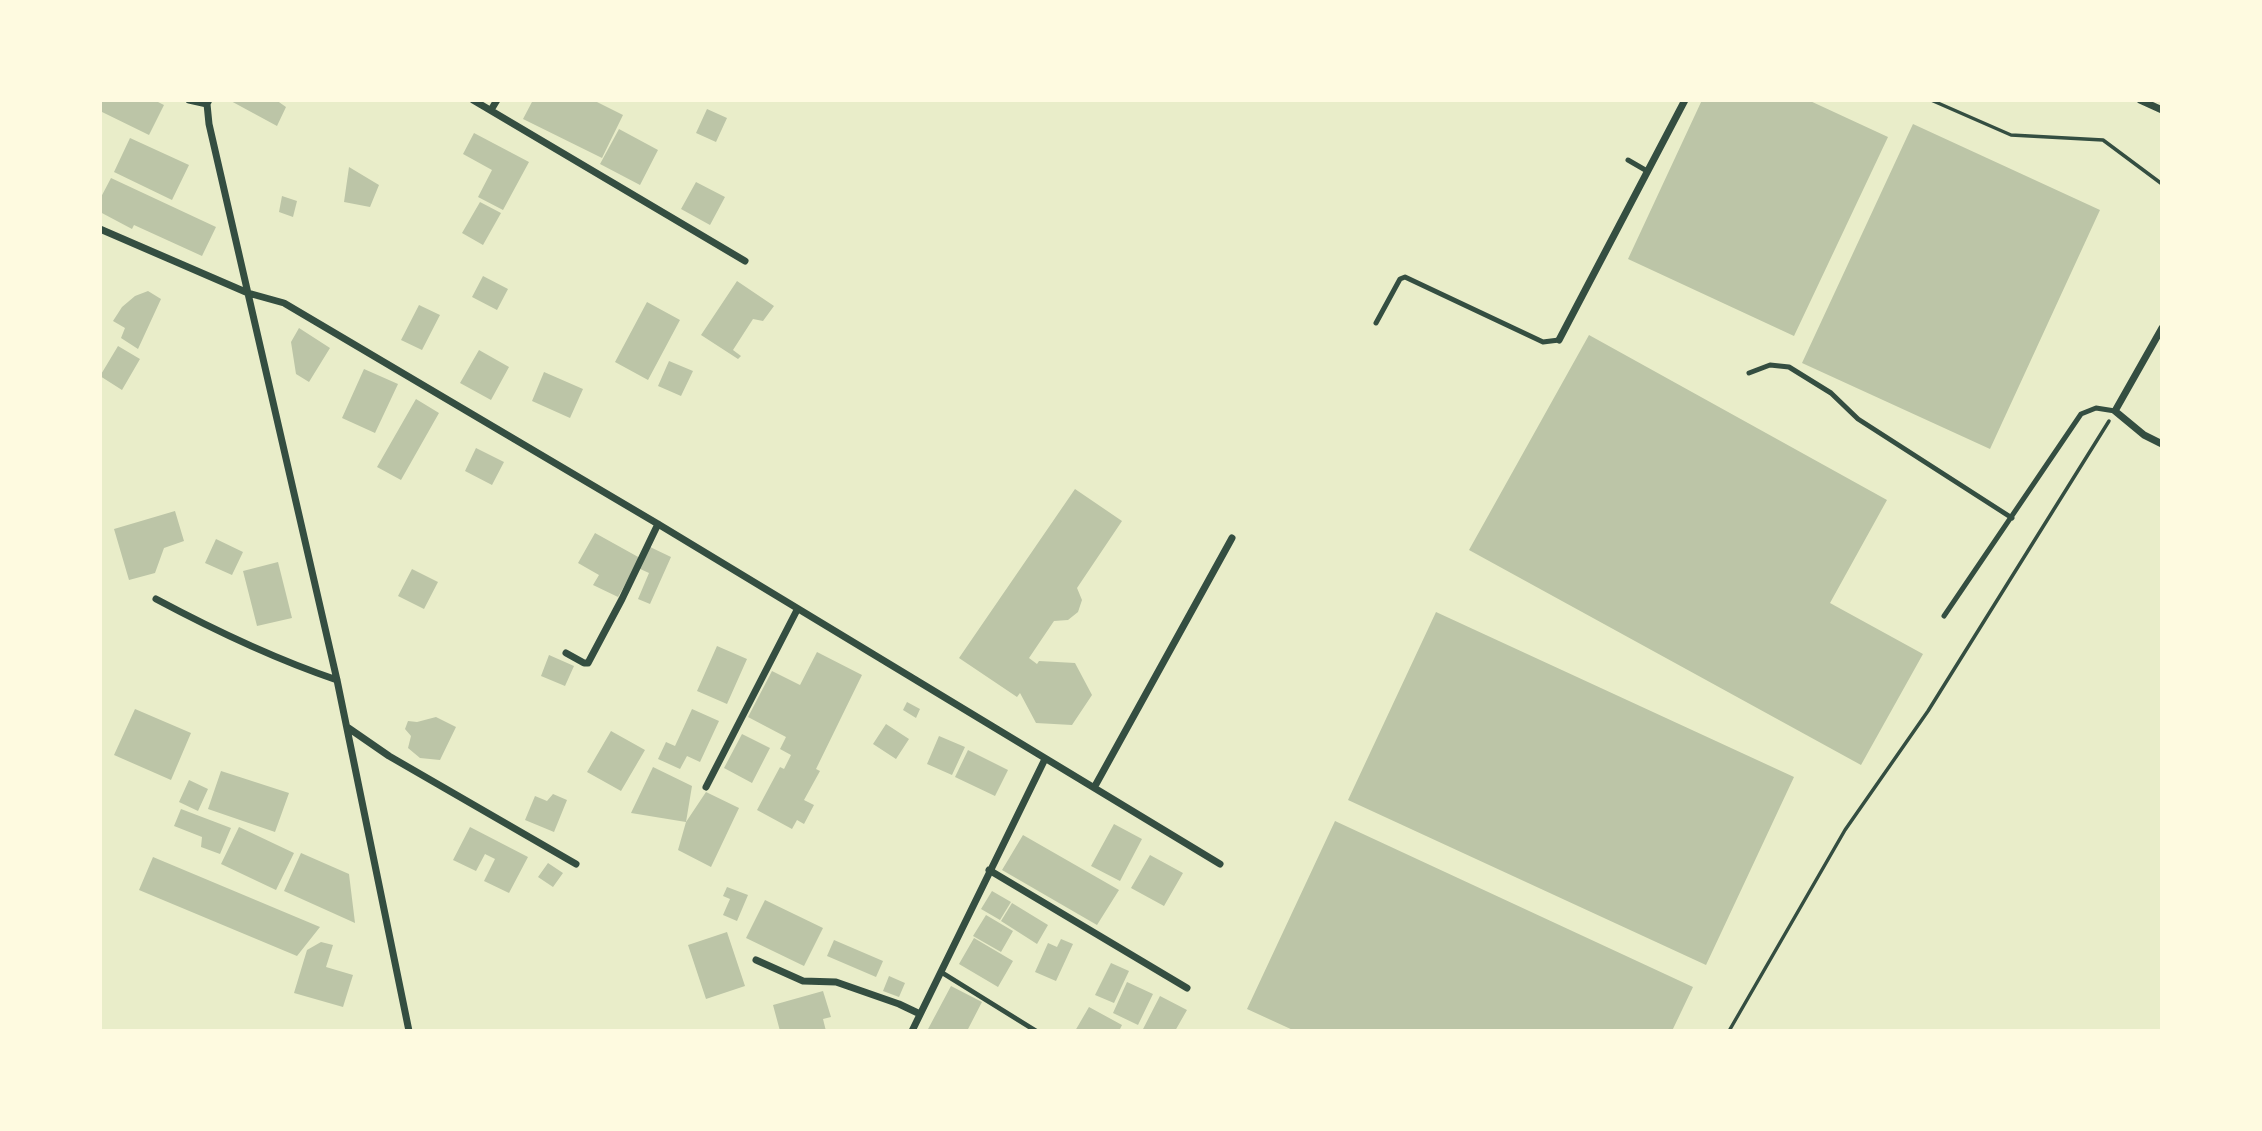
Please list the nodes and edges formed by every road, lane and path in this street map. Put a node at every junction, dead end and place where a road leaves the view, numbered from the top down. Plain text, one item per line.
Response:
1 (189, 100) edge
2 (473, 100) edge
3 (497, 100) edge
4 (1685, 100) edge
5 (1931, 100) edge
6 (2140, 100) edge
7 (208, 102) edge
8 (491, 110) junction
9 (2162, 110) edge
10 (1628, 160) dead end
11 (1647, 171) junction
12 (2162, 184) edge
13 (100, 229) edge
14 (744, 261) dead end
15 (248, 293) junction
16 (1376, 323) dead end
17 (2162, 328) edge
18 (1559, 340) joint
19 (1749, 373) dead end
20 (2115, 411) junction
21 (2162, 444) edge
22 (2012, 518) junction
23 (658, 524) junction
24 (1232, 538) dead end
25 (156, 599) dead end
26 (797, 610) junction
27 (1944, 616) dead end
28 (566, 653) dead end
29 (337, 680) junction
30 (346, 726) junction
31 (1045, 759) junction
32 (1095, 786) junction
33 (706, 787) dead end
34 (576, 863) dead end
35 (1220, 864) dead end
36 (989, 870) junction
37 (756, 960) dead end
38 (941, 972) junction
39 (1187, 988) dead end
40 (920, 1014) junction
41 (409, 1031) edge
42 (912, 1031) edge
43 (1036, 1031) edge
44 (1729, 1031) edge

1 - 7 street
2 - 8 street
3 - 8 street
4 - 11 street
5 - 12 path
6 - 9 street
7 - 15 street
8 - 14 street
10 - 11 lane
11 - 18 street
13 - 15 street
15 - 23 street
15 - 29 street
16 - 18 lane
17 - 20 street
19 - 22 lane
20 - 21 street
20 - 22 lane
20 - 44 path
22 - 27 lane
23 - 26 street
23 - 28 street
24 - 32 street
25 - 29 street
26 - 31 street
26 - 33 street
29 - 30 street
30 - 34 street
30 - 41 street
31 - 32 street
31 - 36 street
32 - 35 street
36 - 38 street
36 - 39 street
37 - 40 street
38 - 40 street
38 - 43 lane
40 - 42 street

